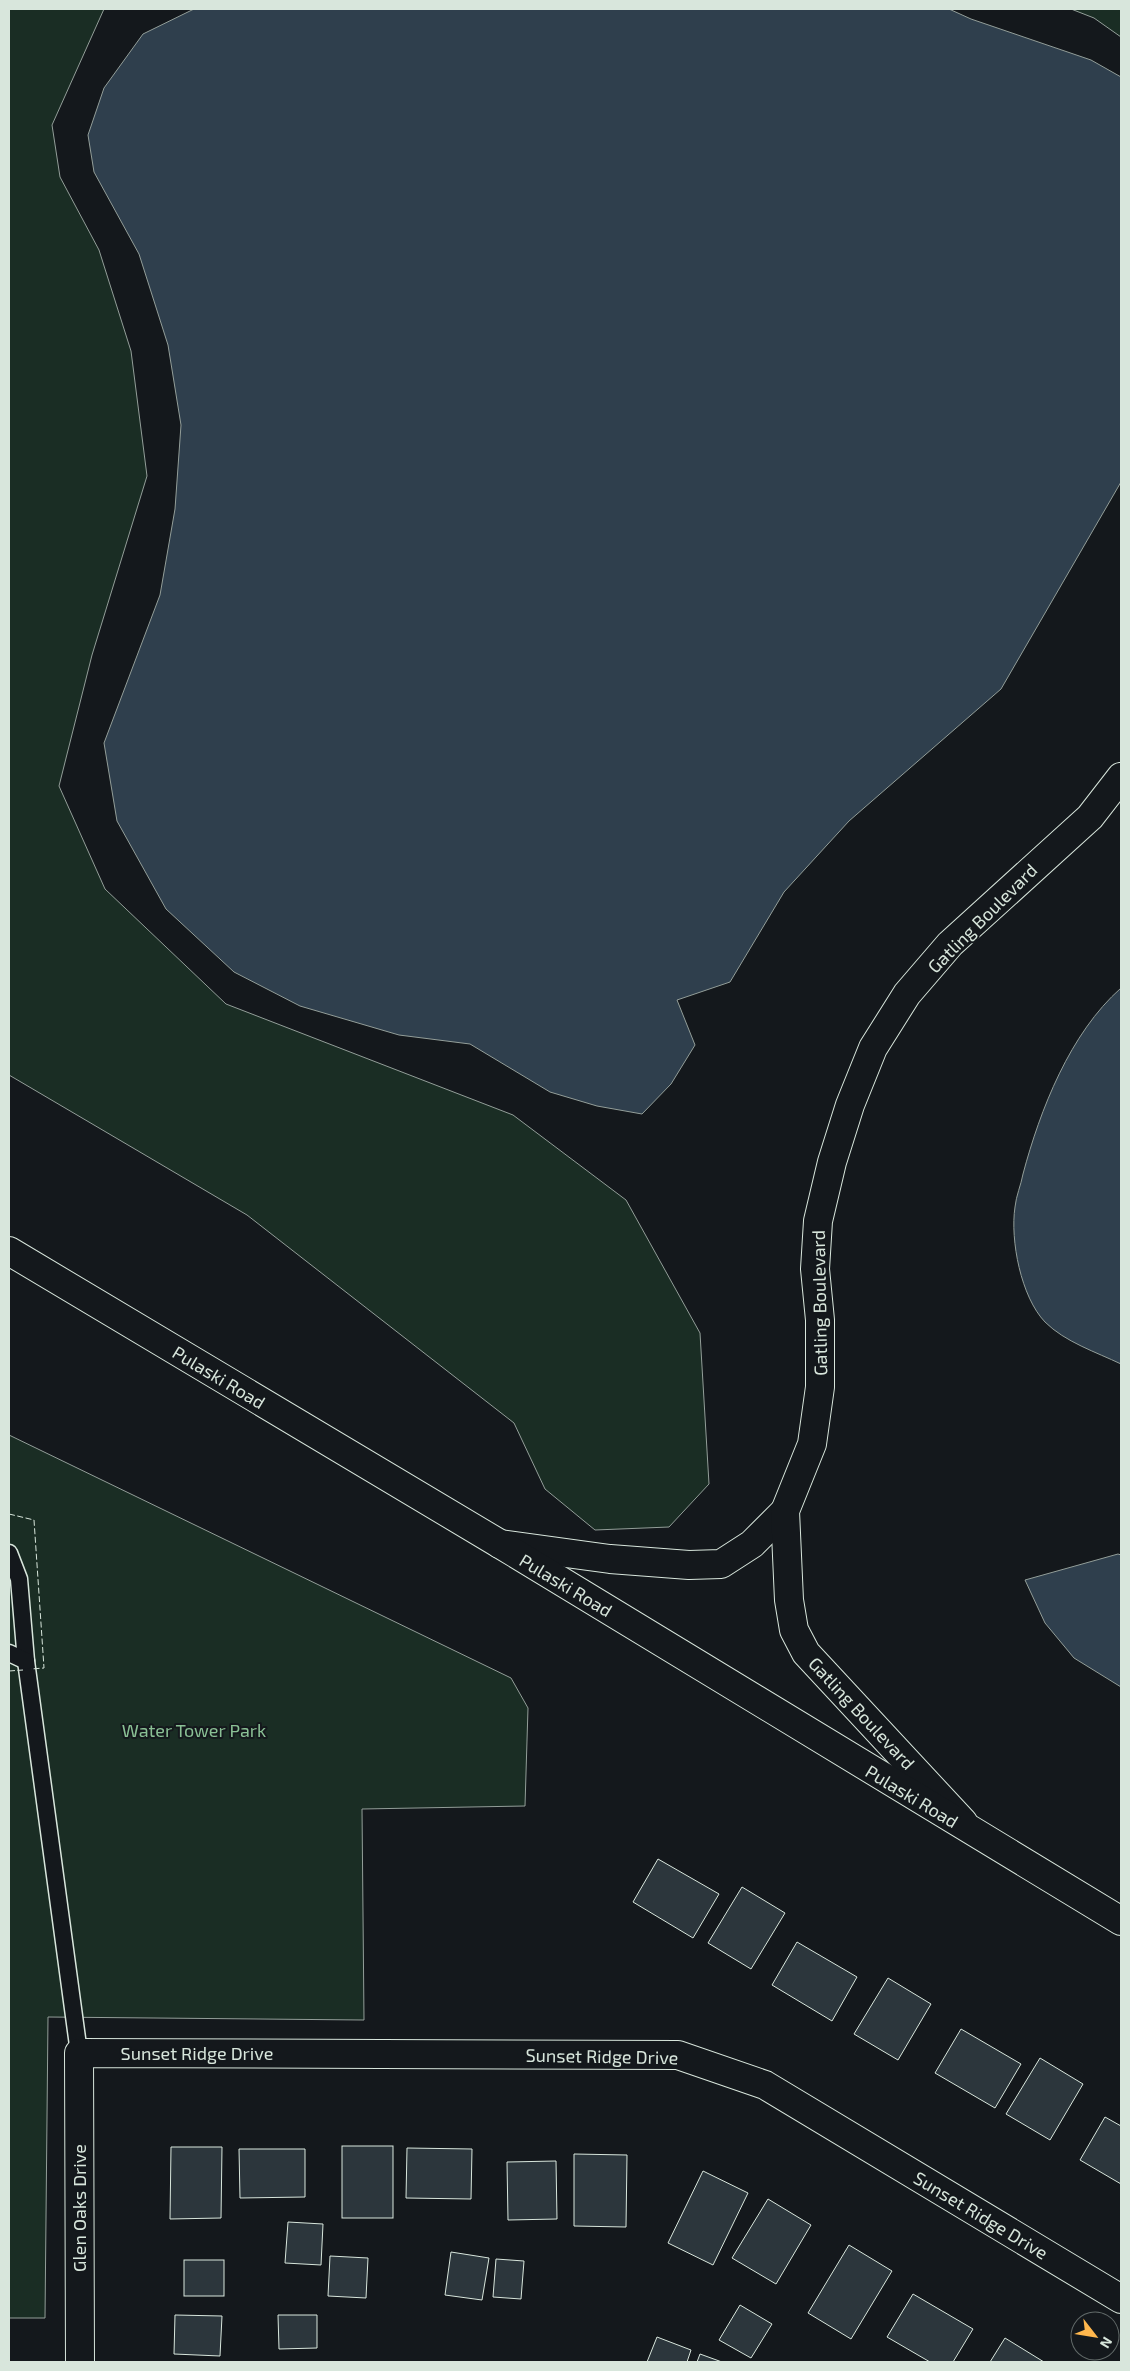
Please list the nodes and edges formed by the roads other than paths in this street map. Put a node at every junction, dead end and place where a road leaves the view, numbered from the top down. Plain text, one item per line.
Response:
1 (1121, 777) edge
2 (9, 1251) edge
3 (785, 1511) junction
4 (500, 1544) junction
5 (9, 1553) edge
6 (9, 1653) edge
7 (26, 1662) junction
8 (976, 1835) junction
9 (1121, 1921) edge
10 (79, 2053) junction
11 (1121, 2299) edge
12 (80, 2362) edge

1 - 3 street, Gatling Boulevard
2 - 4 street, Pulaski Road
3 - 4 street, Gatling Boulevard
3 - 8 street, Gatling Boulevard
4 - 8 street, Pulaski Road
5 - 7 lane
6 - 7 lane
7 - 10 lane
8 - 9 street, Pulaski Road
10 - 11 street, Sunset Ridge Drive
10 - 12 street, Glen Oaks Drive

